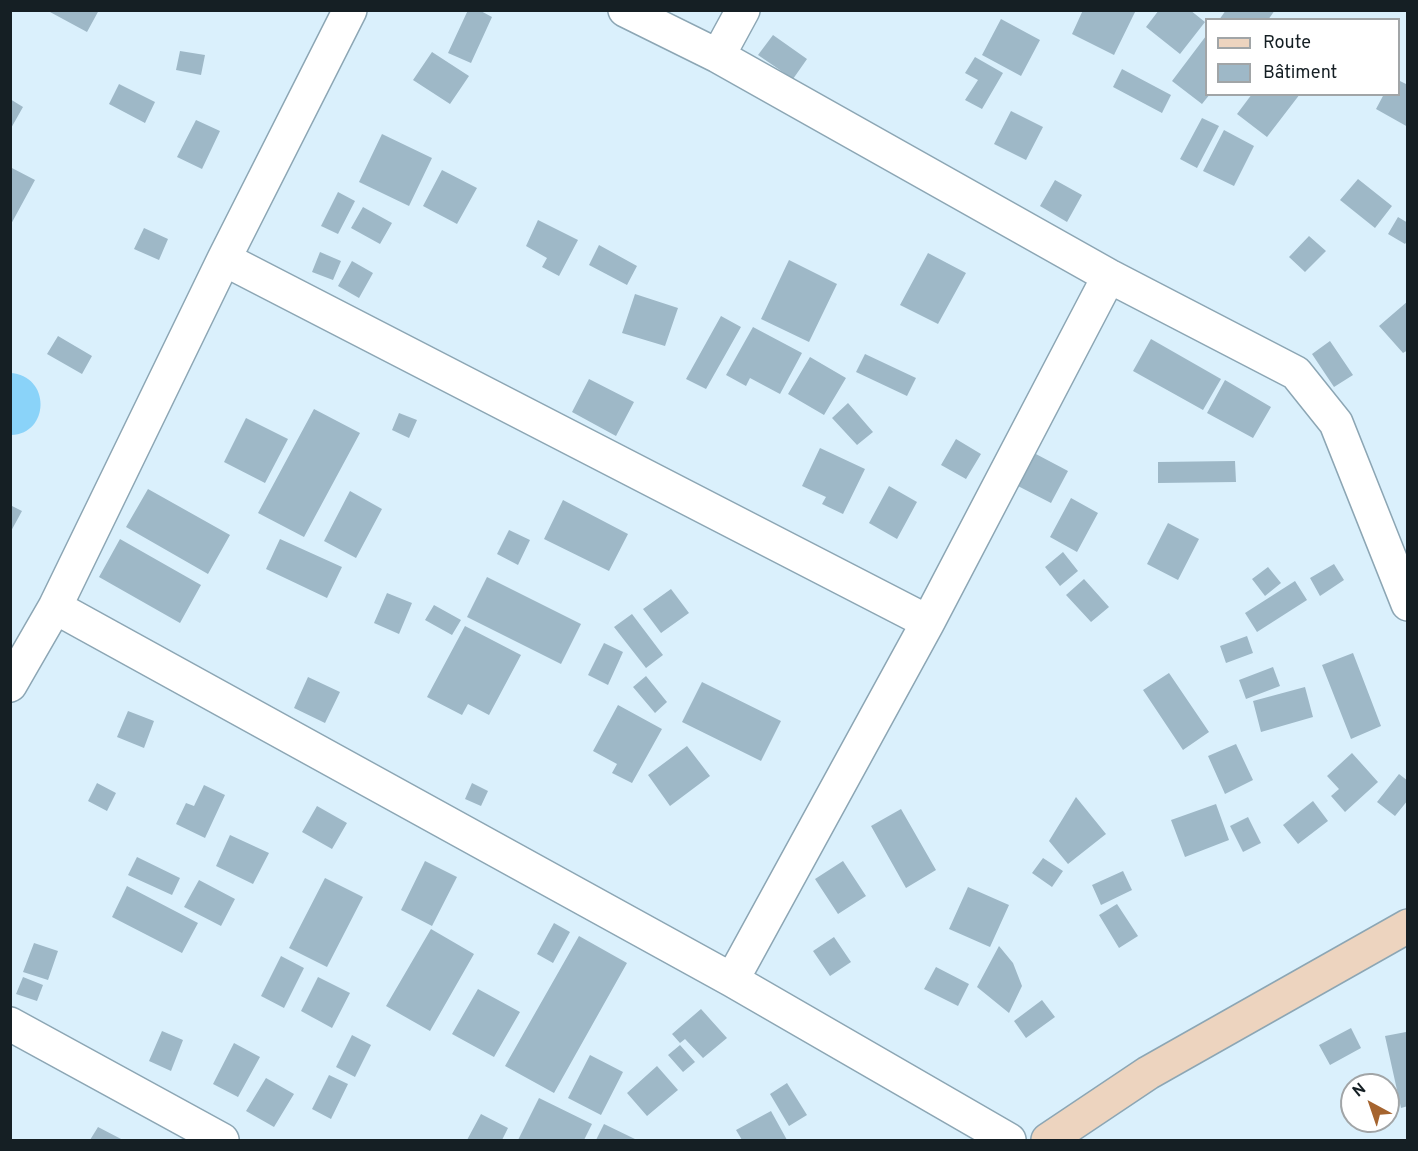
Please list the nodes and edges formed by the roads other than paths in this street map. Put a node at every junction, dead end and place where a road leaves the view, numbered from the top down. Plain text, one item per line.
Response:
1 (350, 10) edge
2 (625, 10) edge
3 (743, 10) edge
4 (718, 56) junction
5 (224, 258) junction
6 (1109, 276) junction
7 (1407, 604) edge
8 (55, 607) junction
9 (928, 622) junction
10 (10, 685) edge
11 (1407, 926) edge
12 (732, 980) junction
13 (10, 1024) edge
14 (222, 1140) edge
15 (1009, 1140) edge
16 (1048, 1140) edge

1 - 5 street
2 - 4 street
3 - 4 street
4 - 6 street
5 - 8 street
5 - 9 street
6 - 7 street
6 - 9 street
8 - 10 street
8 - 12 street
9 - 12 street
11 - 16 main road
12 - 15 street
13 - 14 street

